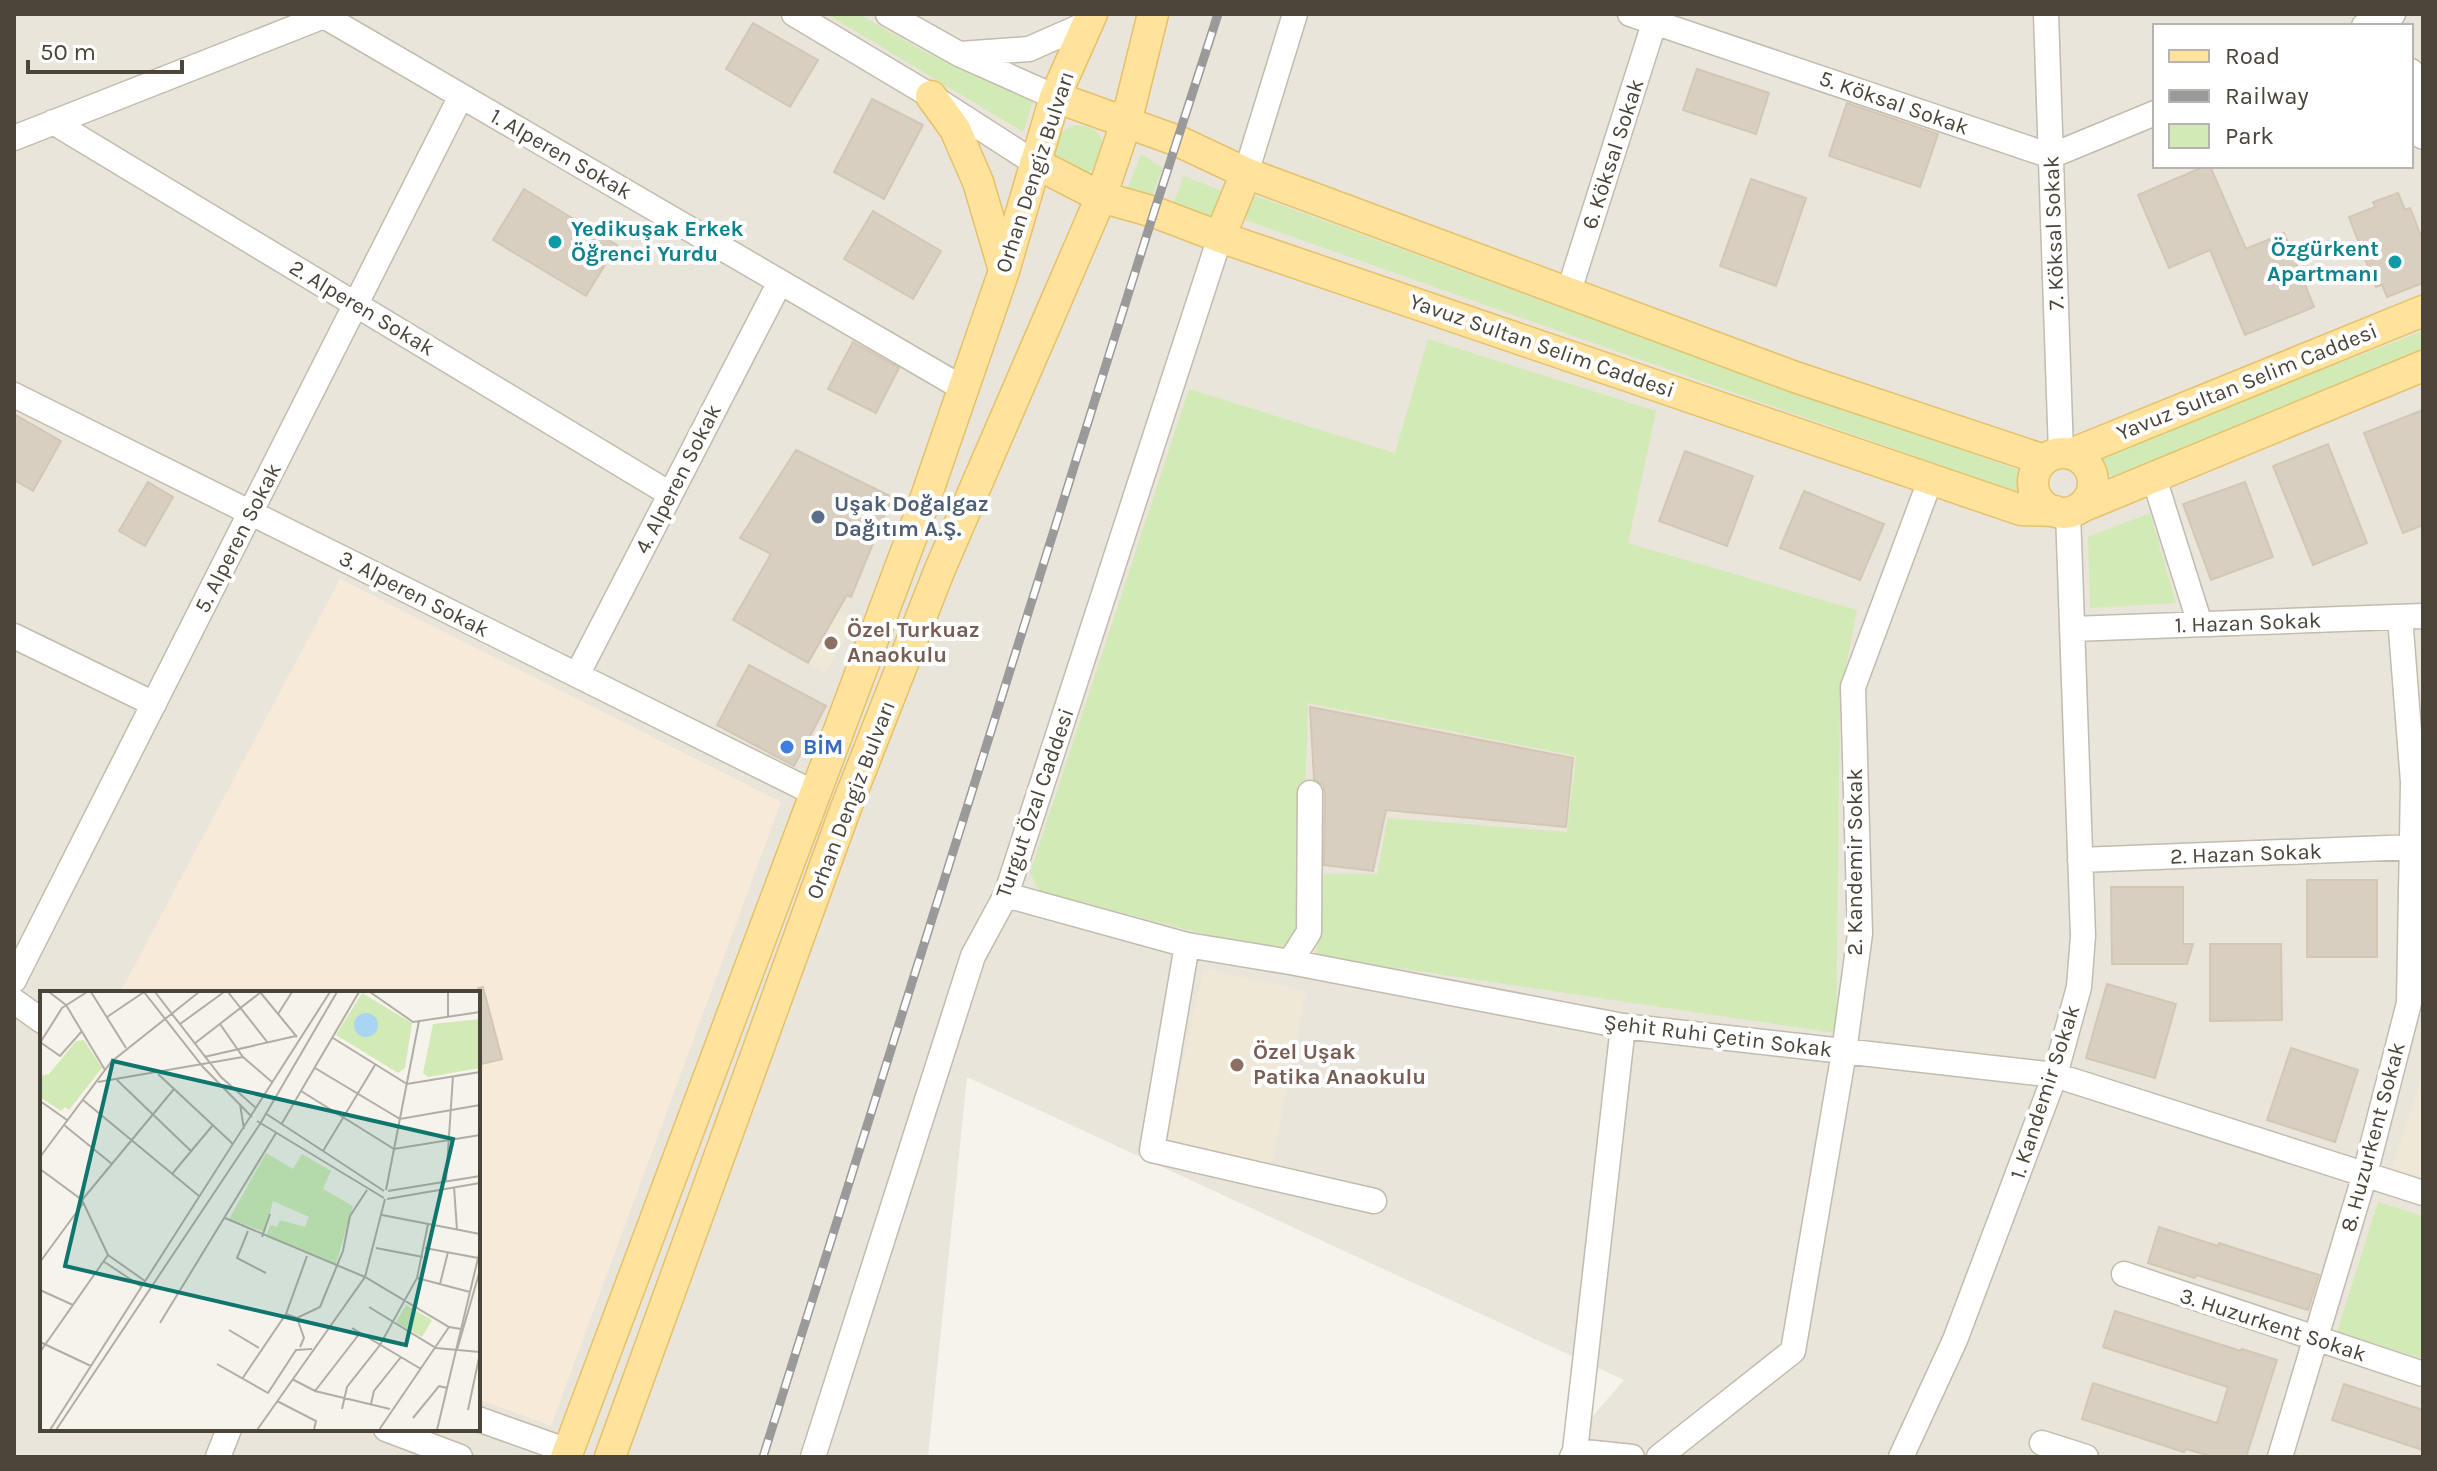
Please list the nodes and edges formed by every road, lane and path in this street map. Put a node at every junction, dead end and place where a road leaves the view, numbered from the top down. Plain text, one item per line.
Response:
1 (794, 14) edge
2 (888, 14) edge
3 (1153, 14) edge
4 (1295, 14) edge
5 (1630, 14) edge
6 (2046, 14) edge
7 (2393, 14) edge
8 (326, 15) edge
9 (1090, 18) edge
10 (1656, 18) edge
11 (2369, 24) edge
12 (959, 54) junction
13 (2413, 82) edge
14 (461, 96) junction
15 (931, 96) junction
16 (1055, 97) junction
17 (2153, 114) edge
18 (53, 122) junction
19 (1126, 123) junction
20 (2423, 137) edge
21 (14, 138) edge
22 (2051, 156) junction
23 (1035, 163) junction
24 (1246, 173) junction
25 (1101, 197) junction
26 (1220, 237) junction
27 (1004, 271) junction
28 (780, 282) junction
29 (1568, 294) junction
30 (356, 305) junction
31 (2423, 311) edge
32 (2423, 366) edge
33 (964, 389) junction
34 (14, 395) edge
35 (2059, 456) junction
36 (1931, 478) junction
37 (2154, 478) junction
38 (670, 494) junction
39 (2067, 510) junction
40 (251, 513) junction
41 (2412, 616) edge
42 (2200, 624) junction
43 (2072, 629) junction
44 (14, 636) edge
45 (577, 675) junction
46 (154, 704) junction
47 (2418, 782) edge
48 (814, 793) junction
49 (1310, 793) dead end
50 (2412, 847) junction
51 (2080, 860) junction
52 (1006, 895) junction
53 (1187, 945) junction
54 (1290, 962) junction
55 (14, 980) edge
56 (2416, 1003) edge
57 (1623, 1026) junction
58 (1844, 1052) junction
59 (2055, 1075) junction
60 (2365, 1174) junction
61 (2423, 1193) edge
62 (1374, 1201) dead end
63 (2124, 1274) dead end
64 (2316, 1340) junction
65 (2423, 1374) edge
66 (480, 1420) edge
67 (228, 1431) edge
68 (391, 1431) edge
69 (2042, 1443) dead end
70 (567, 1454) edge
71 (1573, 1454) edge
72 (218, 1457) edge
73 (460, 1457) edge
74 (610, 1457) edge
75 (813, 1457) edge
76 (1632, 1457) edge
77 (1659, 1457) edge
78 (1901, 1457) edge
79 (2086, 1457) edge
80 (2280, 1457) edge

1 - 15 street
2 - 12 street
3 - 19 main road, Orhan Dengiz Bulvarı
4 - 24 street
5 - 10 street, 5. Köksal Sokak
6 - 22 street, 7. Köksal Sokak
7 - 11 street
8 - 14 street, 1. Alperen Sokak
8 - 18 street
9 - 12 street
9 - 16 main road, Orhan Dengiz Bulvarı
10 - 22 street, 5. Köksal Sokak
10 - 29 street, 6. Köksal Sokak
12 - 16 street
13 - 20 street
14 - 28 street, 1. Alperen Sokak
14 - 30 street, 5. Alperen Sokak
15 - 23 street
15 - 27 main road
16 - 19 main road
16 - 23 main road, Orhan Dengiz Bulvarı
17 - 22 street
18 - 21 street
18 - 30 street, 2. Alperen Sokak
19 - 24 main road
19 - 25 main road, Orhan Dengiz Bulvarı
22 - 35 street, 7. Köksal Sokak
23 - 25 main road, Yavuz Sultan Selim Caddesi
23 - 27 main road, Orhan Dengiz Bulvarı
24 - 26 main road
24 - 29 main road
25 - 26 main road, Yavuz Sultan Selim Caddesi
25 - 74 main road, Orhan Dengiz Bulvarı
26 - 36 main road, Yavuz Sultan Selim Caddesi
26 - 52 street, Turgut Özal Caddesi
27 - 33 main road, Orhan Dengiz Bulvarı
28 - 33 street, 1. Alperen Sokak
28 - 38 street, 4. Alperen Sokak
29 - 35 main road
30 - 38 street, 2. Alperen Sokak
30 - 40 street, 5. Alperen Sokak
31 - 35 main road, Yavuz Sultan Selim Caddesi
32 - 37 main road, Yavuz Sultan Selim Caddesi
33 - 48 main road, Orhan Dengiz Bulvarı
34 - 40 street, 3. Alperen Sokak
35 - 39 main road
35 - 39 main road
36 - 39 main road, Yavuz Sultan Selim Caddesi
36 - 58 street, 2. Kandemir Sokak
37 - 39 main road, Yavuz Sultan Selim Caddesi
37 - 42 street
38 - 45 street, 4. Alperen Sokak
39 - 43 street, 1. Kandemir Sokak
40 - 45 street, 3. Alperen Sokak
40 - 46 street, 5. Alperen Sokak
41 - 42 street, 1. Hazan Sokak
41 - 47 street, 8. Huzurkent Sokak
42 - 43 street, 1. Hazan Sokak
43 - 51 street, 1. Kandemir Sokak
44 - 46 street
45 - 48 street, 3. Alperen Sokak
46 - 55 street, 5. Alperen Sokak
47 - 50 street, 8. Huzurkent Sokak
48 - 70 main road, Orhan Dengiz Bulvarı
49 - 54 street
50 - 51 street, 2. Hazan Sokak
50 - 56 street, 8. Huzurkent Sokak
51 - 59 street, 1. Kandemir Sokak
52 - 53 street, Şehit Ruhi Çetin Sokak
52 - 75 street, Turgut Özal Caddesi
53 - 54 street, Şehit Ruhi Çetin Sokak
53 - 62 street
54 - 57 street, Şehit Ruhi Çetin Sokak
56 - 60 street, 8. Huzurkent Sokak
57 - 58 street, Şehit Ruhi Çetin Sokak
57 - 71 street
58 - 59 street, Şehit Ruhi Çetin Sokak
58 - 77 street, 2. Kandemir Sokak
59 - 60 street, Şehit Ruhi Çetin Sokak
59 - 78 street, 1. Kandemir Sokak
60 - 61 street, Şehit Ruhi Çetin Sokak
60 - 64 street, 8. Huzurkent Sokak
63 - 64 street, 3. Huzurkent Sokak
64 - 65 street, 3. Huzurkent Sokak
64 - 80 street, 8. Huzurkent Sokak
66 - 70 street
67 - 72 street
68 - 73 street
69 - 79 street
71 - 76 street

